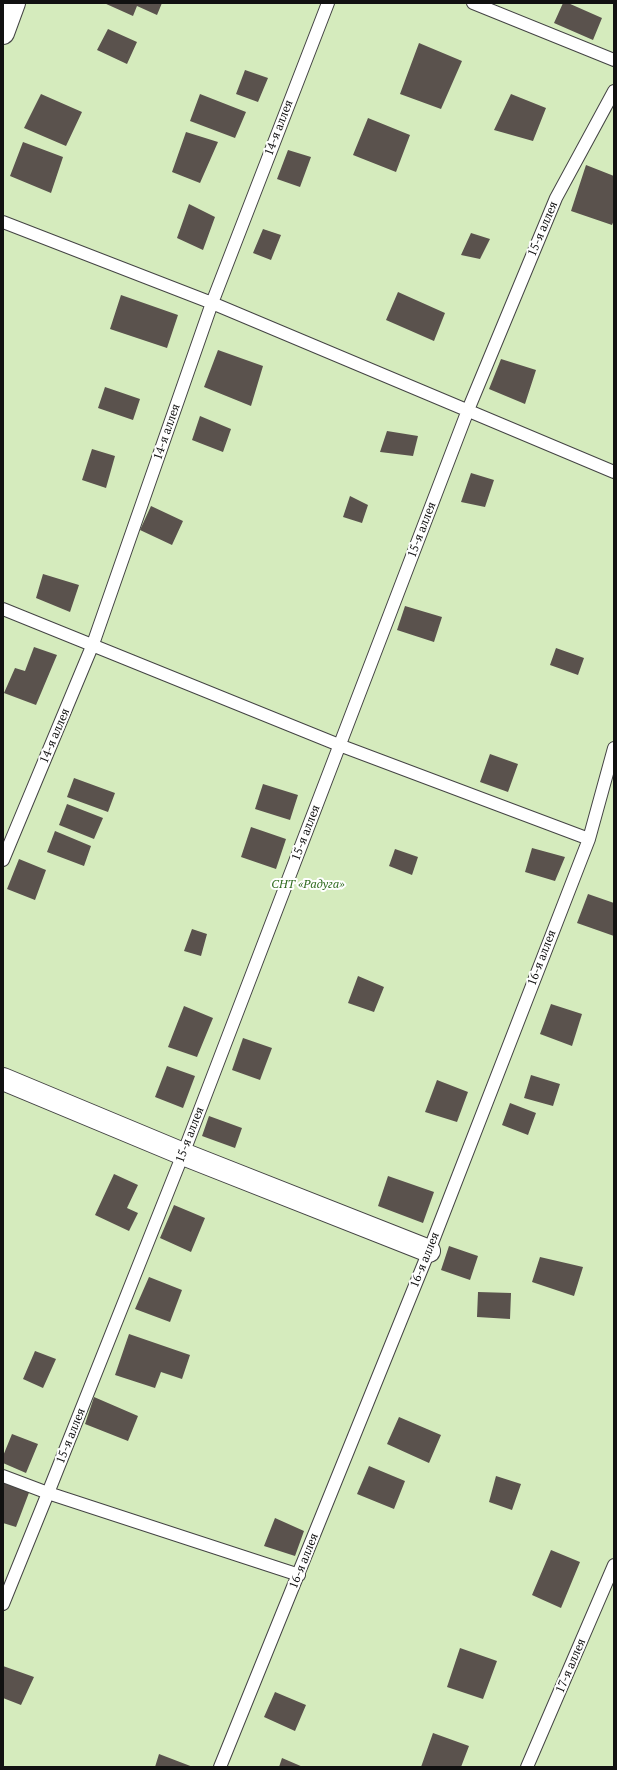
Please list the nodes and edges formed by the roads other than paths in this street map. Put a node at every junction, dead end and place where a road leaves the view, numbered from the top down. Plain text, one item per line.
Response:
1 (14, 3) edge
2 (328, 3) edge
3 (473, 3) edge
4 (3, 33) edge
5 (614, 60) edge
6 (614, 90) edge
7 (3, 222) edge
8 (212, 303) junction
9 (468, 410) junction
10 (614, 472) edge
11 (3, 609) edge
12 (93, 644) junction
13 (339, 745) junction
14 (614, 748) edge
15 (589, 839) junction
16 (3, 860) edge
17 (3, 1079) edge
18 (183, 1154) junction
19 (429, 1251) junction
20 (3, 1476) edge
21 (48, 1493) junction
22 (614, 1567) edge
23 (299, 1575) junction
24 (3, 1604) edge
25 (220, 1767) edge
26 (527, 1767) edge

1 - 4 street
2 - 8 lane, 14-я аллея
3 - 5 lane
6 - 9 lane, 15-я аллея
7 - 8 lane
8 - 9 lane
8 - 12 lane, 14-я аллея
9 - 10 lane
9 - 13 lane, 15-я аллея
11 - 12 lane
12 - 13 lane
12 - 16 lane, 14-я аллея
13 - 15 lane
13 - 18 lane, 15-я аллея
14 - 15 lane, 16-я аллея
15 - 19 lane, 16-я аллея
17 - 18 street
18 - 19 street
18 - 21 lane, 15-я аллея
19 - 23 lane, 16-я аллея
20 - 21 lane
21 - 23 lane
21 - 24 lane, 15-я аллея
22 - 26 lane, 17-я аллея
23 - 25 lane, 16-я аллея

